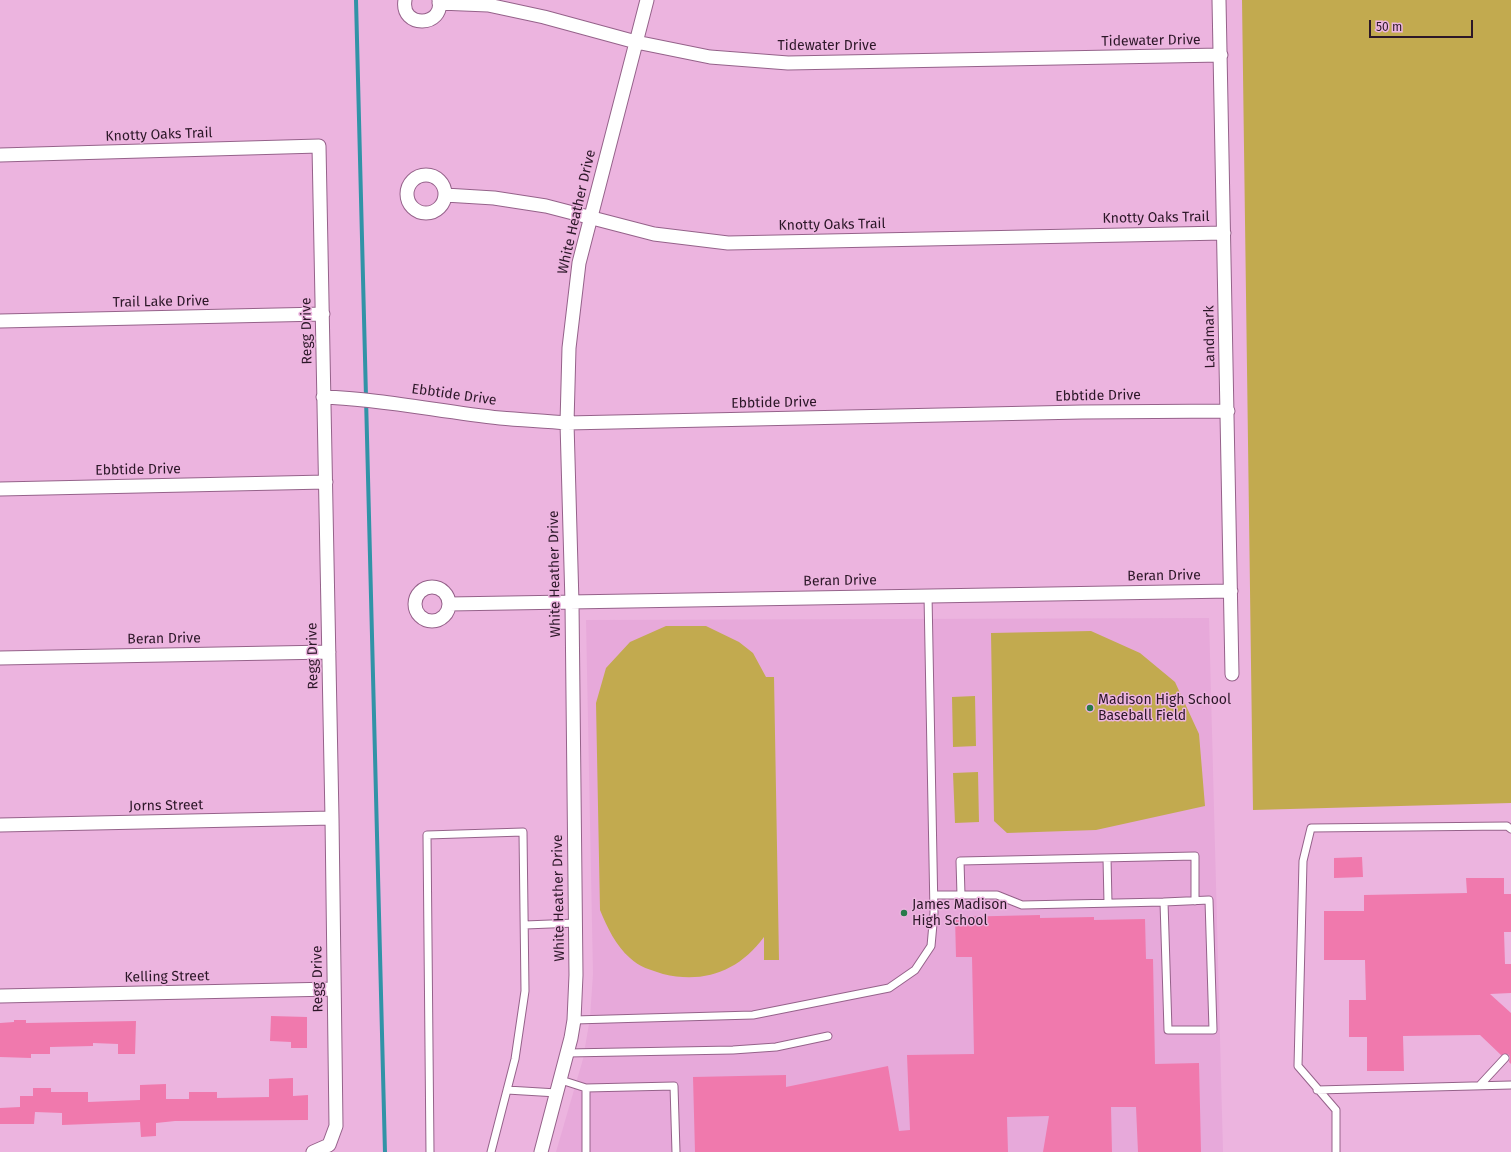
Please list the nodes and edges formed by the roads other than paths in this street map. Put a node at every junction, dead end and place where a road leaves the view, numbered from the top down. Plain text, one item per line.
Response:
1 (405, 0) edge
2 (647, 0) edge
3 (1219, 0) edge
4 (439, 1) edge
5 (636, 42) junction
6 (1221, 55) junction
7 (319, 146) joint
8 (0, 155) edge
9 (445, 194) dead end
10 (590, 216) junction
11 (1224, 233) junction
12 (323, 314) junction
13 (0, 321) edge
14 (323, 397) junction
15 (1228, 411) junction
16 (567, 423) junction
17 (326, 482) junction
18 (0, 489) edge
19 (1231, 591) junction
20 (928, 595) junction
21 (572, 603) junction
22 (449, 604) dead end
23 (329, 652) junction
24 (0, 658) edge
25 (1232, 674) dead end
26 (332, 818) junction
27 (0, 825) edge
28 (1511, 829) edge
29 (1107, 858) junction
30 (934, 895) junction
31 (961, 895) junction
32 (1195, 901) junction
33 (1164, 902) junction
34 (1108, 903) junction
35 (576, 923) junction
36 (525, 925) junction
37 (334, 989) junction
38 (0, 996) edge
39 (574, 1020) junction
40 (828, 1036) dead end
41 (567, 1053) junction
42 (1505, 1058) dead end
43 (561, 1080) junction
44 (1480, 1085) junction
45 (1511, 1085) edge
46 (586, 1088) junction
47 (507, 1090) junction
48 (1317, 1090) junction
49 (556, 1093) junction
50 (313, 1152) edge
51 (430, 1152) edge
52 (491, 1152) edge
53 (541, 1152) edge
54 (586, 1152) edge
55 (676, 1152) edge
56 (1336, 1152) edge

1 - 4 street, Tidewater Drive
2 - 5 street, White Heather Drive
3 - 6 street, Landmark
4 - 5 street, Tidewater Drive
5 - 6 street, Tidewater Drive
5 - 10 street, White Heather Drive
6 - 11 street, Landmark
7 - 8 street, Knotty Oaks Trail
7 - 12 street, Regg Drive
9 - 10 street, Knotty Oaks Trail
10 - 11 street, Knotty Oaks Trail
10 - 16 street, White Heather Drive
11 - 15 street, Landmark
12 - 13 street, Trail Lake Drive
12 - 14 street, Regg Drive
14 - 16 street, Ebbtide Drive
14 - 17 street, Regg Drive
15 - 16 street, Ebbtide Drive
15 - 19 street, Landmark
16 - 21 street, White Heather Drive
17 - 18 street, Ebbtide Drive
17 - 23 street, Regg Drive
19 - 20 street, Beran Drive
19 - 25 street, Landmark
20 - 21 street, Beran Drive
20 - 30 lane
21 - 22 street, Beran Drive
21 - 35 street, White Heather Drive
23 - 24 street, Beran Drive
23 - 26 street, Regg Drive
26 - 27 street, Jorns Street
26 - 37 street, Regg Drive
28 - 48 lane
29 - 31 lane
29 - 32 lane
29 - 34 lane
30 - 31 lane
30 - 39 lane
31 - 34 lane
32 - 33 lane
32 - 33 lane
33 - 34 lane
35 - 36 lane
35 - 39 street, White Heather Drive
36 - 47 lane
36 - 51 lane
37 - 38 street, Kelling Street
37 - 50 street, Regg Drive
39 - 41 street, White Heather Drive
40 - 41 lane
41 - 43 street, White Heather Drive
42 - 44 lane
43 - 46 lane
43 - 49 street, White Heather Drive
44 - 45 lane
44 - 48 lane
46 - 54 lane
46 - 55 lane
47 - 49 lane
47 - 52 lane
48 - 56 lane
49 - 53 street, White Heather Drive

